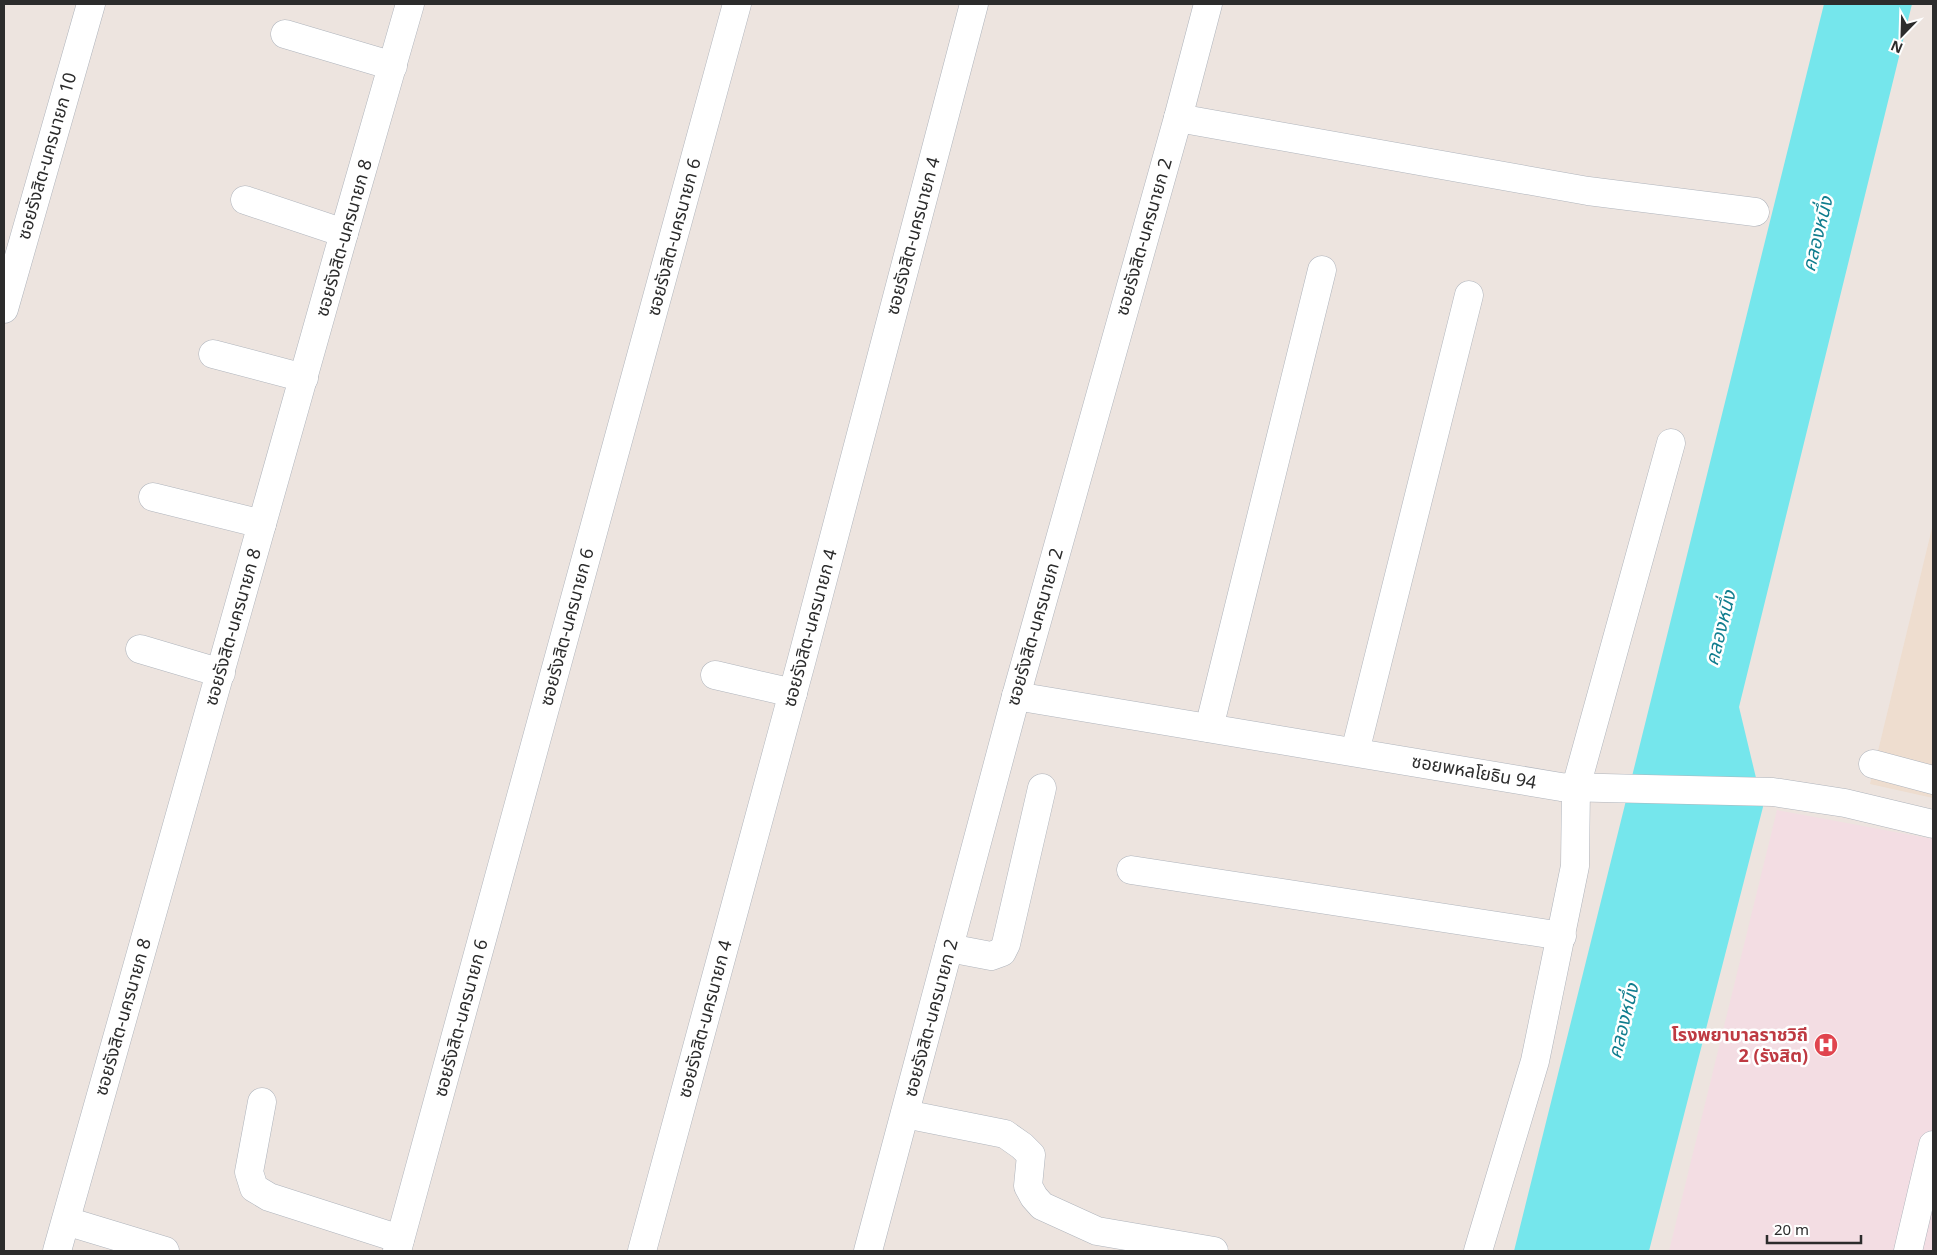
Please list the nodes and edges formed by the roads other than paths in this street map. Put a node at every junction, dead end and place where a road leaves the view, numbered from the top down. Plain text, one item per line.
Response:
1 (91, 4) edge
2 (410, 4) edge
3 (737, 4) edge
4 (974, 4) edge
5 (1208, 4) edge
6 (285, 34) dead end
7 (393, 66) junction
8 (1178, 118) junction
9 (245, 200) dead end
10 (1755, 212) dead end
11 (344, 233) junction
12 (1322, 270) dead end
13 (1469, 295) dead end
14 (4, 309) edge
15 (213, 354) dead end
16 (304, 378) junction
17 (1670, 443) dead end
18 (153, 497) dead end
19 (262, 524) junction
20 (140, 649) dead end
21 (221, 673) junction
22 (715, 675) dead end
23 (793, 693) junction
24 (1016, 696) junction
25 (1209, 728) junction
26 (1355, 752) junction
27 (1873, 764) dead end
28 (1933, 780) edge
29 (1585, 787) junction
30 (1042, 788) dead end
31 (1933, 824) edge
32 (1131, 870) dead end
33 (1562, 936) junction
34 (949, 948) junction
35 (262, 1102) dead end
36 (906, 1114) junction
37 (1933, 1145) edge
38 (66, 1221) junction
39 (399, 1245) edge
40 (57, 1251) edge
41 (165, 1251) edge
42 (642, 1251) edge
43 (868, 1251) edge
44 (1214, 1251) edge
45 (1478, 1251) edge
46 (1908, 1251) edge

1 - 14 street, ซอยรังสิต-นครนายก 10
2 - 7 street, ซอยรังสิต-นครนายก 8
3 - 39 street, ซอยรังสิต-นครนายก 6
4 - 23 street, ซอยรังสิต-นครนายก 4
5 - 8 street, ซอยรังสิต-นครนายก 2
6 - 7 street
7 - 11 street, ซอยรังสิต-นครนายก 8
8 - 10 street
8 - 24 street, ซอยรังสิต-นครนายก 2
9 - 11 street
11 - 16 street, ซอยรังสิต-นครนายก 8
12 - 25 street
13 - 26 street
15 - 16 street
16 - 19 street, ซอยรังสิต-นครนายก 8
17 - 29 street
18 - 19 street
19 - 21 street, ซอยรังสิต-นครนายก 8
20 - 21 street
21 - 38 street, ซอยรังสิต-นครนายก 8
22 - 23 street
23 - 42 street, ซอยรังสิต-นครนายก 4
24 - 25 street, ซอยพหลโยธิน 94
24 - 34 street, ซอยรังสิต-นครนายก 2
25 - 26 street, ซอยพหลโยธิน 94
26 - 29 street, ซอยพหลโยธิน 94
27 - 28 street
29 - 31 street, ซอยพหลโยธิน 94
29 - 33 street
30 - 34 street
32 - 33 street
33 - 45 street
34 - 36 street, ซอยรังสิต-นครนายก 2
35 - 39 street
36 - 43 street, ซอยรังสิต-นครนายก 2
36 - 44 street
37 - 46 street
38 - 40 street, ซอยรังสิต-นครนายก 8
38 - 41 street

